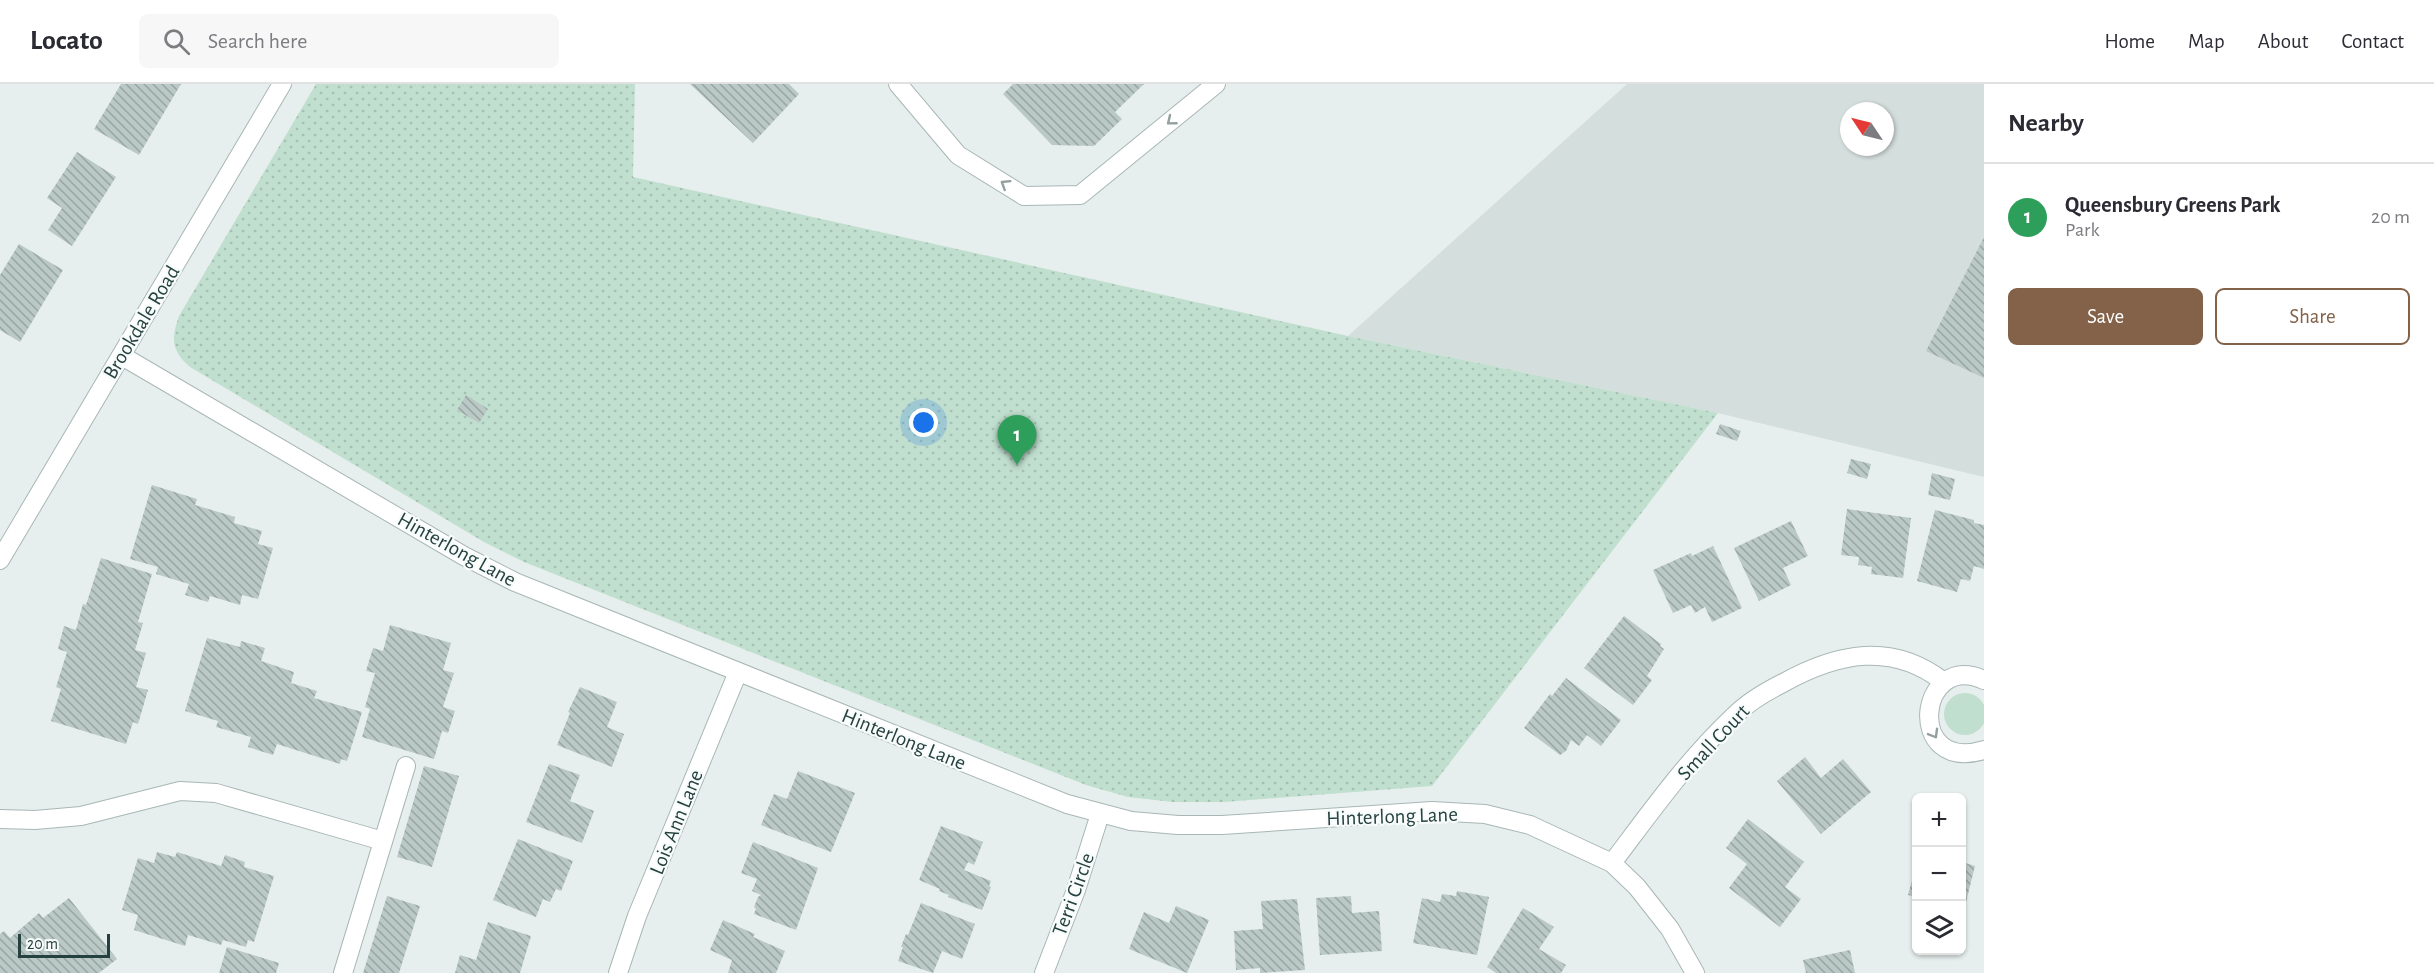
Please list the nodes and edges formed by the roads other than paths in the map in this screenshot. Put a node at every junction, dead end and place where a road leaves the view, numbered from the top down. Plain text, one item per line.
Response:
1 (282, 84) edge
2 (898, 84) edge
3 (1216, 84) edge
4 (122, 356) junction
5 (0, 560) edge
6 (738, 672) junction
7 (1984, 680) edge
8 (1944, 682) junction
9 (1984, 750) edge
10 (406, 766) dead end
11 (1100, 814) junction
12 (0, 819) edge
13 (383, 841) junction
14 (1612, 863) junction
15 (343, 973) edge
16 (618, 973) edge
17 (1044, 973) edge
18 (1695, 973) edge

1 - 4 street, Brookdale Road
3 -> 2 street
4 - 5 street, Brookdale Road
4 - 6 street, Hinterlong Lane
6 - 11 street, Hinterlong Lane
6 - 16 street, Lois Ann Lane
7 - 8 street
8 -> 9 street
8 - 14 street, Small Court
10 - 13 street
11 - 14 street, Hinterlong Lane
11 - 17 street, Terri Circle
12 - 13 street
13 - 15 street
14 - 18 street, Hinterlong Lane

